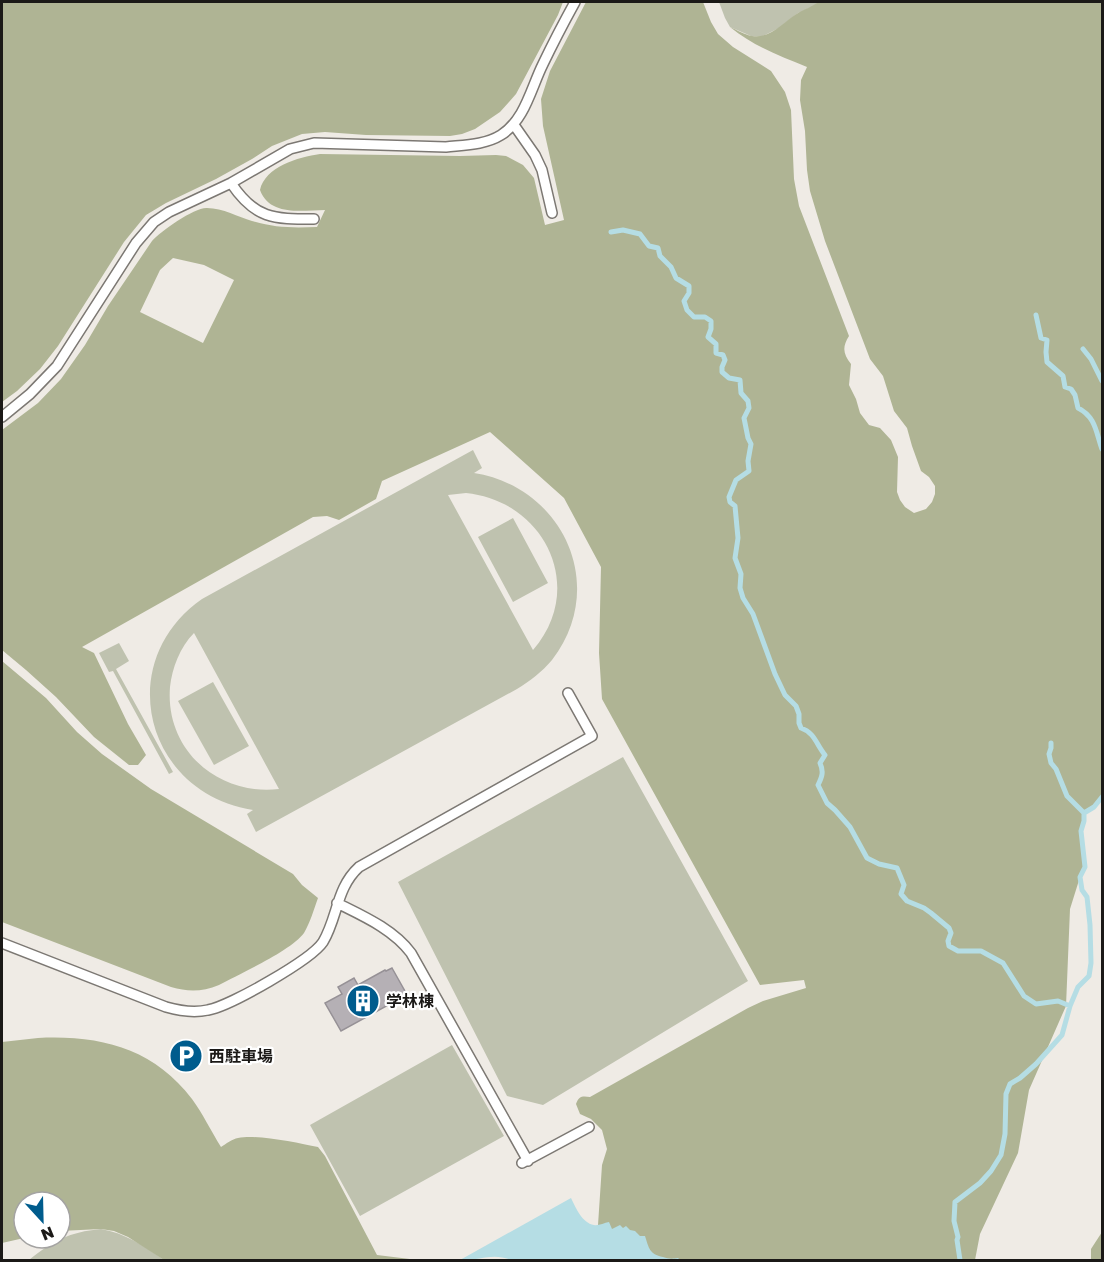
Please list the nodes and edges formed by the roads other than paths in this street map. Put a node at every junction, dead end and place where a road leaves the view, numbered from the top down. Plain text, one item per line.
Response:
1 (575, 2) edge
2 (514, 125) junction
3 (231, 183) junction
4 (552, 213) dead end
5 (314, 219) dead end
6 (2, 417) edge
7 (568, 693) dead end
8 (337, 903) junction
9 (2, 943) edge
10 (589, 1127) dead end

1 - 2 lane
2 - 3 lane
2 - 4 lane
3 - 5 lane
3 - 6 lane
7 - 8 lane
8 - 9 lane
8 - 10 lane

